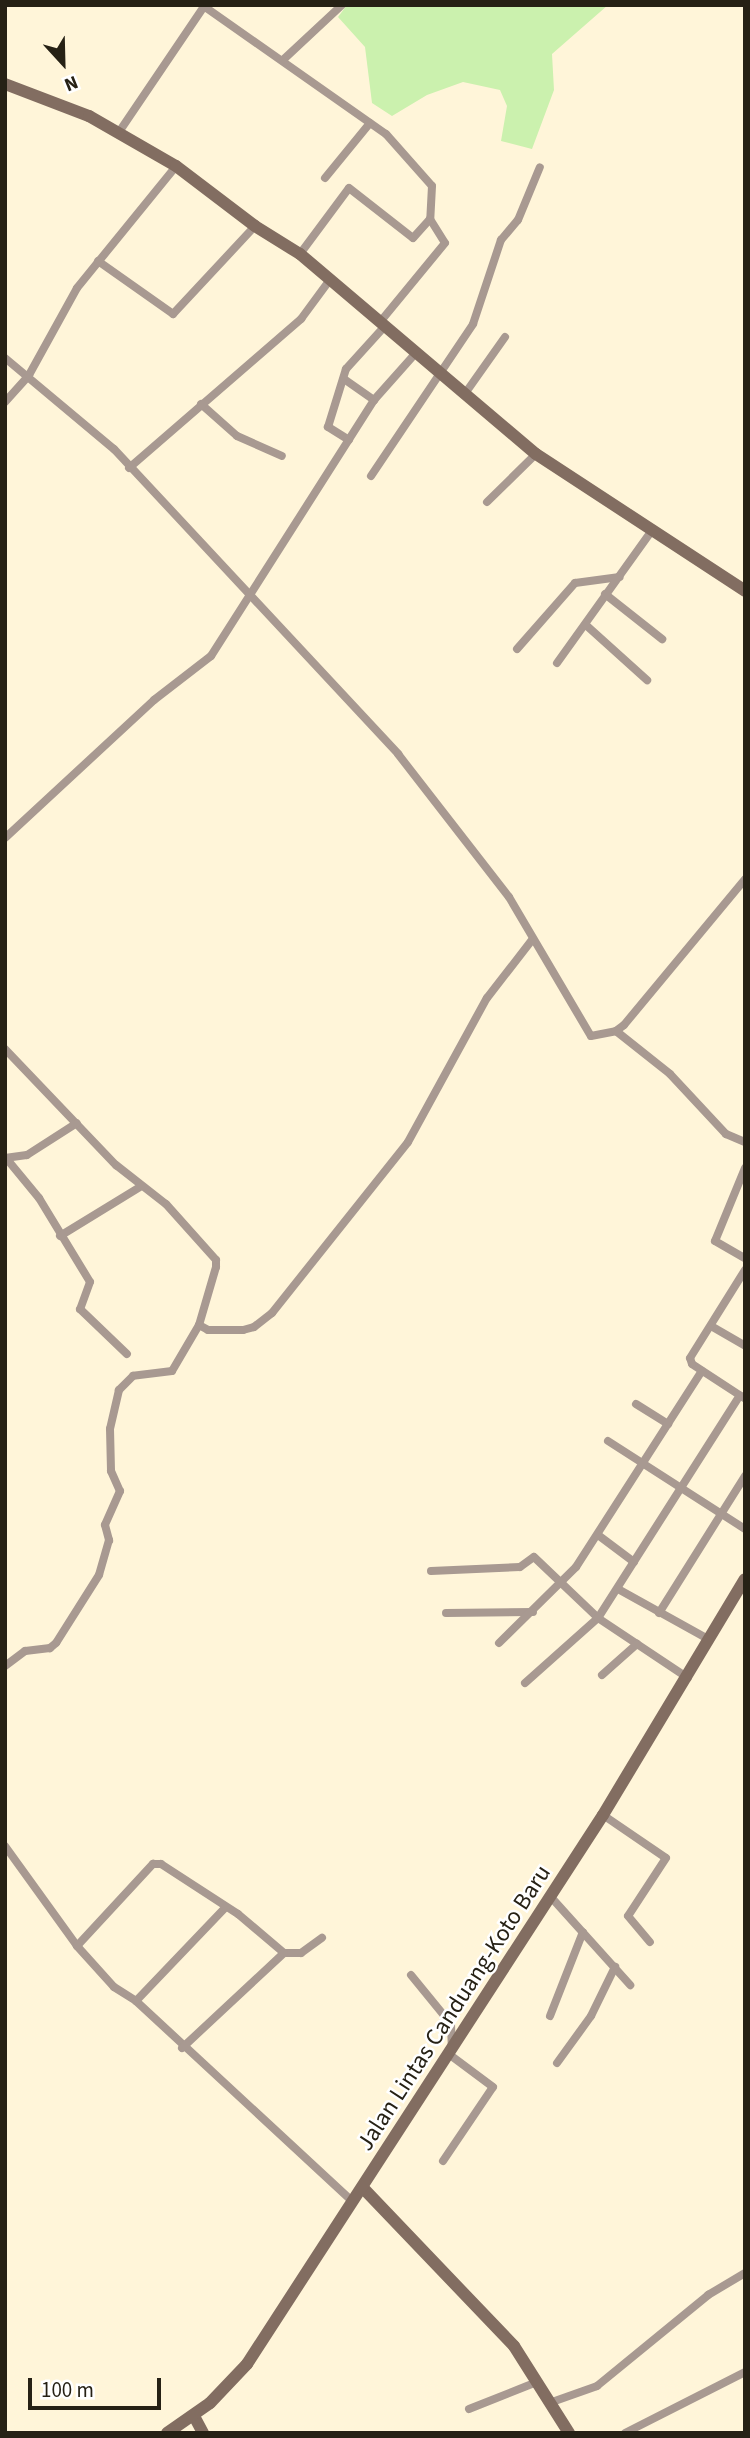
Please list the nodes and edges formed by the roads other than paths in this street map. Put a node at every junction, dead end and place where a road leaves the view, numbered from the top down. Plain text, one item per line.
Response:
1 (342, 5) edge
2 (205, 6) edge
3 (284, 59) junction
4 (5, 84) edge
5 (370, 123) junction
6 (119, 132) junction
7 (176, 166) junction
8 (541, 167) dead end
9 (325, 178) dead end
10 (430, 219) junction
11 (255, 226) junction
12 (300, 254) junction
13 (98, 261) junction
14 (329, 281) junction
15 (383, 324) junction
16 (505, 337) dead end
17 (415, 354) junction
18 (5, 358) edge
19 (438, 373) junction
20 (29, 375) junction
21 (344, 379) junction
22 (464, 395) junction
23 (374, 400) junction
24 (5, 402) edge
25 (201, 404) junction
26 (349, 440) junction
27 (536, 454) junction
28 (282, 456) dead end
29 (129, 468) junction
30 (371, 476) dead end
31 (487, 502) dead end
32 (653, 529) junction
33 (620, 577) junction
34 (745, 591) edge
35 (605, 594) junction
36 (249, 597) junction
37 (587, 626) junction
38 (662, 639) dead end
39 (517, 649) dead end
40 (556, 663) dead end
41 (647, 680) dead end
42 (5, 838) edge
43 (745, 879) edge
44 (531, 940) junction
45 (616, 1031) junction
46 (5, 1049) edge
47 (77, 1123) junction
48 (745, 1142) edge
49 (6, 1158) edge
50 (745, 1168) edge
51 (140, 1187) junction
52 (60, 1236) junction
53 (745, 1258) edge
54 (745, 1270) edge
55 (199, 1325) junction
56 (711, 1326) junction
57 (745, 1346) edge
58 (127, 1354) dead end
59 (702, 1371) junction
60 (743, 1396) edge
61 (636, 1404) dead end
62 (668, 1424) junction
63 (608, 1441) dead end
64 (643, 1464) junction
65 (745, 1476) edge
66 (681, 1488) junction
67 (722, 1513) junction
68 (745, 1529) edge
69 (598, 1535) junction
70 (634, 1562) junction
71 (431, 1571) dead end
72 (745, 1579) edge
73 (561, 1586) junction
74 (618, 1589) junction
75 (533, 1612) junction
76 (446, 1613) dead end
77 (659, 1613) junction
78 (598, 1618) junction
79 (711, 1640) junction
80 (499, 1643) dead end
81 (637, 1644) junction
82 (5, 1666) edge
83 (602, 1675) dead end
84 (688, 1678) junction
85 (525, 1684) dead end
86 (603, 1815) junction
87 (5, 1846) edge
88 (550, 1895) junction
89 (225, 1908) junction
90 (583, 1932) junction
91 (321, 1938) dead end
92 (650, 1942) dead end
93 (77, 1946) junction
94 (284, 1953) junction
95 (615, 1967) junction
96 (411, 1975) dead end
97 (630, 1984) dead end
98 (136, 2001) junction
99 (550, 2016) dead end
100 (182, 2048) junction
101 (451, 2053) junction
102 (557, 2063) dead end
103 (443, 2161) dead end
104 (364, 2189) junction
105 (352, 2201) junction
106 (745, 2273) edge
107 (745, 2372) edge
108 (537, 2382) junction
109 (552, 2402) junction
110 (469, 2409) dead end
111 (194, 2416) junction
112 (167, 2433) edge
113 (203, 2433) edge
114 (569, 2433) edge
115 (625, 2433) edge

1 - 3 street
2 - 3 street
2 - 6 street
3 - 5 street
4 - 6 street
5 - 9 street
5 - 10 street
6 - 7 street
7 - 11 street
7 - 13 street
8 - 19 street
10 - 12 street
10 - 15 street
11 - 12 street
11 - 13 street
12 - 14 street
13 - 20 street
14 - 15 street
14 - 25 street
15 - 17 street
15 - 21 street
16 - 22 street
17 - 19 street
17 - 23 street
18 - 20 street
19 - 22 street
19 - 30 street
20 - 24 street
20 - 29 street
21 - 23 street
21 - 26 street
22 - 27 street
23 - 26 street
25 - 28 street
25 - 29 street
26 - 36 street
27 - 31 street
27 - 32 street
29 - 36 street
32 - 33 street
32 - 34 street
33 - 35 street
33 - 39 street
35 - 37 street
35 - 38 street
36 - 42 street
36 - 44 street
37 - 40 street
37 - 41 street
43 - 45 street
44 - 45 street
44 - 55 street
45 - 48 street
46 - 47 street
47 - 49 street
47 - 51 street
49 - 52 street
50 - 53 street
51 - 52 street
51 - 55 street
52 - 58 street
54 - 56 street
55 - 82 street
56 - 57 street
56 - 59 street
59 - 60 street
59 - 62 street
60 - 66 street
61 - 62 street
62 - 64 street
63 - 64 street
64 - 66 street
64 - 69 street
65 - 67 street
66 - 67 street
66 - 70 street
67 - 68 street
67 - 77 street
69 - 70 street
69 - 73 street
70 - 74 street
71 - 73 street
72 - 79 street, Jalan Lintas Canduang-Koto Baru
73 - 75 street
73 - 78 street
74 - 77 street
74 - 78 street
75 - 76 street
75 - 80 street
77 - 79 street
78 - 81 street
78 - 85 street
79 - 84 street, Jalan Lintas Canduang-Koto Baru
81 - 83 street
81 - 84 street
84 - 86 street, Jalan Lintas Canduang-Koto Baru
86 - 88 street, Jalan Lintas Canduang-Koto Baru
86 - 92 street
87 - 93 street
88 - 90 street
88 - 101 street, Jalan Lintas Canduang-Koto Baru
89 - 93 street
89 - 94 street
89 - 98 street
90 - 95 street
90 - 99 street
91 - 94 street
93 - 98 street
94 - 100 street
95 - 97 street
95 - 102 street
96 - 101 street
98 - 100 street
100 - 105 street
101 - 103 street
101 - 104 street, Jalan Lintas Canduang-Koto Baru
104 - 105 street, Jalan Lintas Canduang-Koto Baru
104 - 108 street
105 - 111 street, Jalan Lintas Canduang-Koto Baru
106 - 109 street
107 - 115 street
108 - 109 street
108 - 110 street
109 - 114 street
111 - 112 street, Jalan Lintas Canduang-Koto Baru
111 - 113 street

